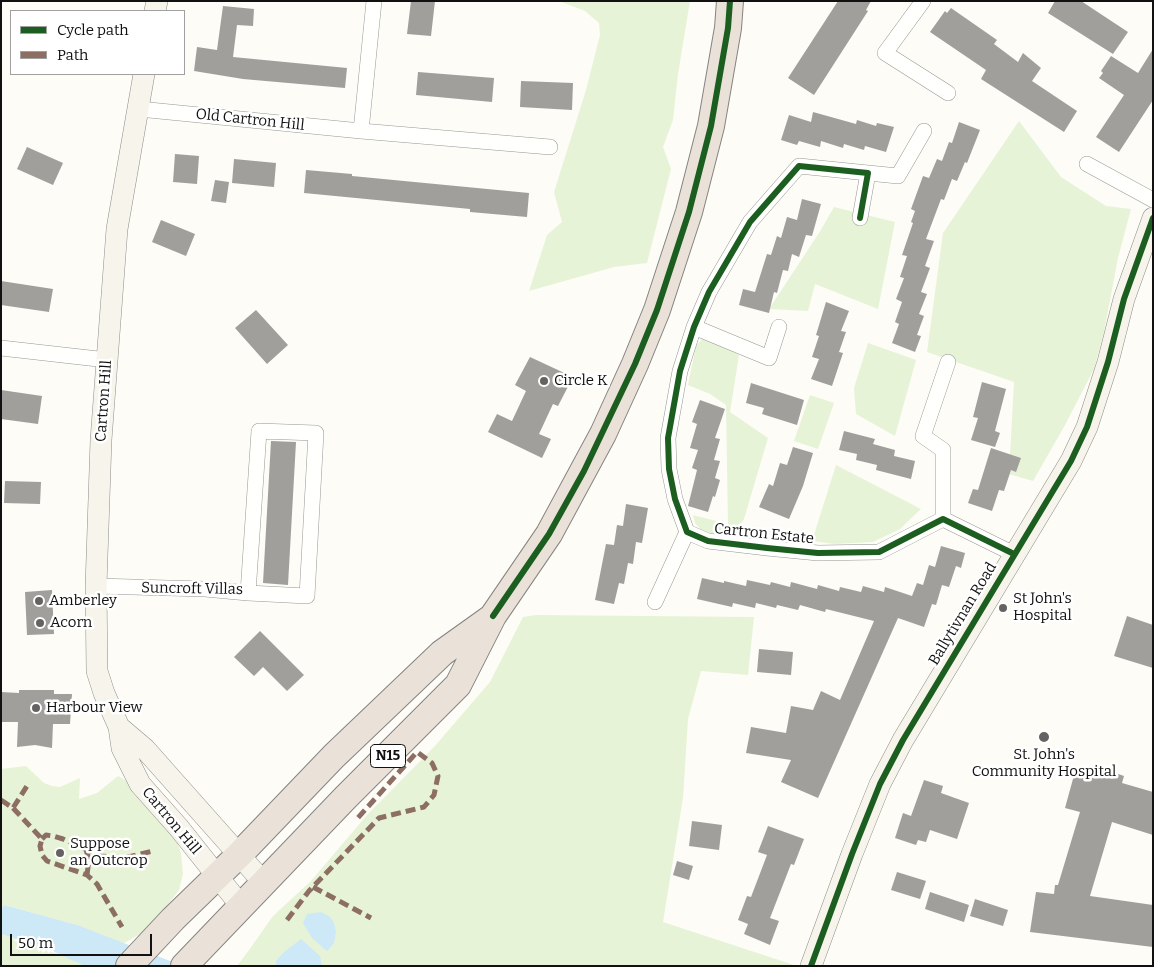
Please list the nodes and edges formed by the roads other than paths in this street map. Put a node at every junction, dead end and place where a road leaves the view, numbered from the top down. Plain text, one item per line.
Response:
1 (374, 1) edge
2 (730, 1) edge
3 (922, 1) edge
4 (144, 75) edge
5 (948, 93) dead end
6 (139, 109) junction
7 (361, 131) junction
8 (924, 131) dead end
9 (550, 147) dead end
10 (1087, 164) dead end
11 (868, 173) junction
12 (1153, 200) edge
13 (860, 218) dead end
14 (1153, 218) edge
15 (779, 326) dead end
16 (694, 327) junction
17 (1, 348) edge
18 (107, 360) junction
19 (948, 362) dead end
20 (943, 519) junction
21 (687, 532) junction
22 (1014, 554) junction
23 (96, 586) junction
24 (248, 593) junction
25 (655, 602) dead end
26 (493, 616) junction
27 (119, 727) junction
28 (240, 854) junction
29 (217, 876) junction
30 (264, 882) junction
31 (241, 906) junction
32 (129, 966) edge
33 (184, 966) edge
34 (811, 966) edge

1 - 7 street
2 - 26 highway, N15
3 - 5 street
4 - 6 main road, Cartron Hill
6 - 7 street, Old Cartron Hill
6 - 18 main road, Cartron Hill
7 - 9 street, Old Cartron Hill
8 - 11 street
10 - 12 street
11 - 13 street
11 - 16 street
14 - 22 main road, Ballytivnan Road
15 - 16 street
16 - 21 street
17 - 18 street
18 - 23 main road, Cartron Hill
19 - 20 street
20 - 21 street, Cartron Estate
20 - 22 street
21 - 25 street
22 - 34 main road, Ballytivnan Road
23 - 24 street, Suncroft Villas
23 - 27 main road, Cartron Hill
24 - 24 street, Suncroft Villas
26 - 28 highway, N15
26 - 30 highway, N15
27 - 28 main road, Cartron Hill
27 - 29 main road, Cartron Hill
28 - 29 highway, N15
28 - 30 main road, Cartron Hill
29 - 31 main road, Cartron Hill
29 - 32 highway, N15
30 - 31 highway, N15
31 - 33 highway, N15

